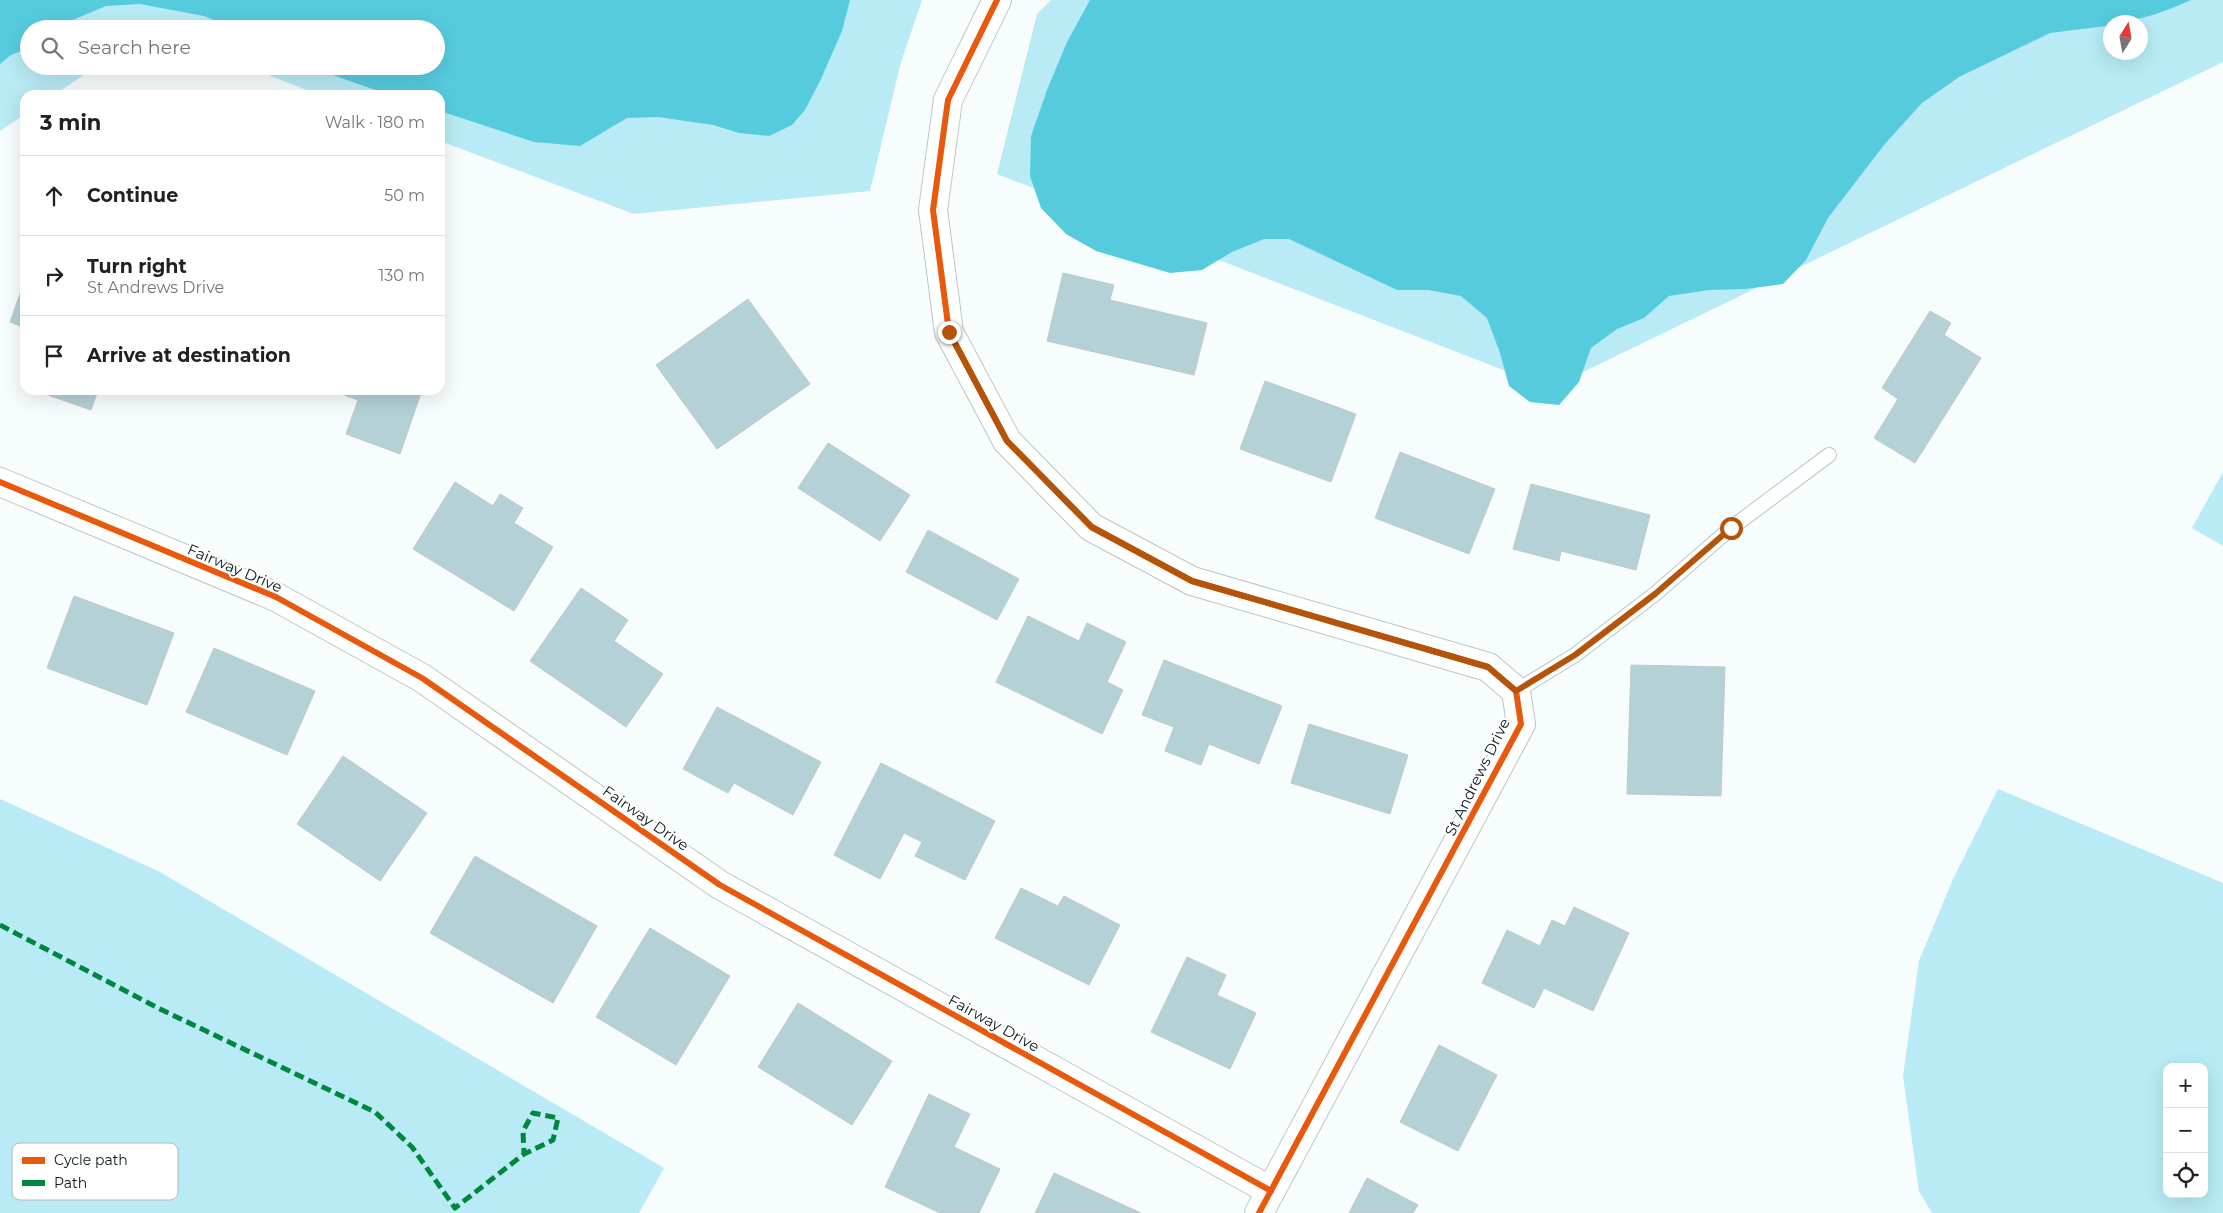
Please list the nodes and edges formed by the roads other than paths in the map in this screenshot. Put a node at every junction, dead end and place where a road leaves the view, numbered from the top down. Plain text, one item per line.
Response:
1 (997, 0) edge
2 (1829, 455) dead end
3 (0, 482) edge
4 (1516, 691) junction
5 (1265, 1202) edge

1 - 4 street
2 - 4 lane
3 - 5 street, Fairway Drive
4 - 5 street, St Andrews Drive

